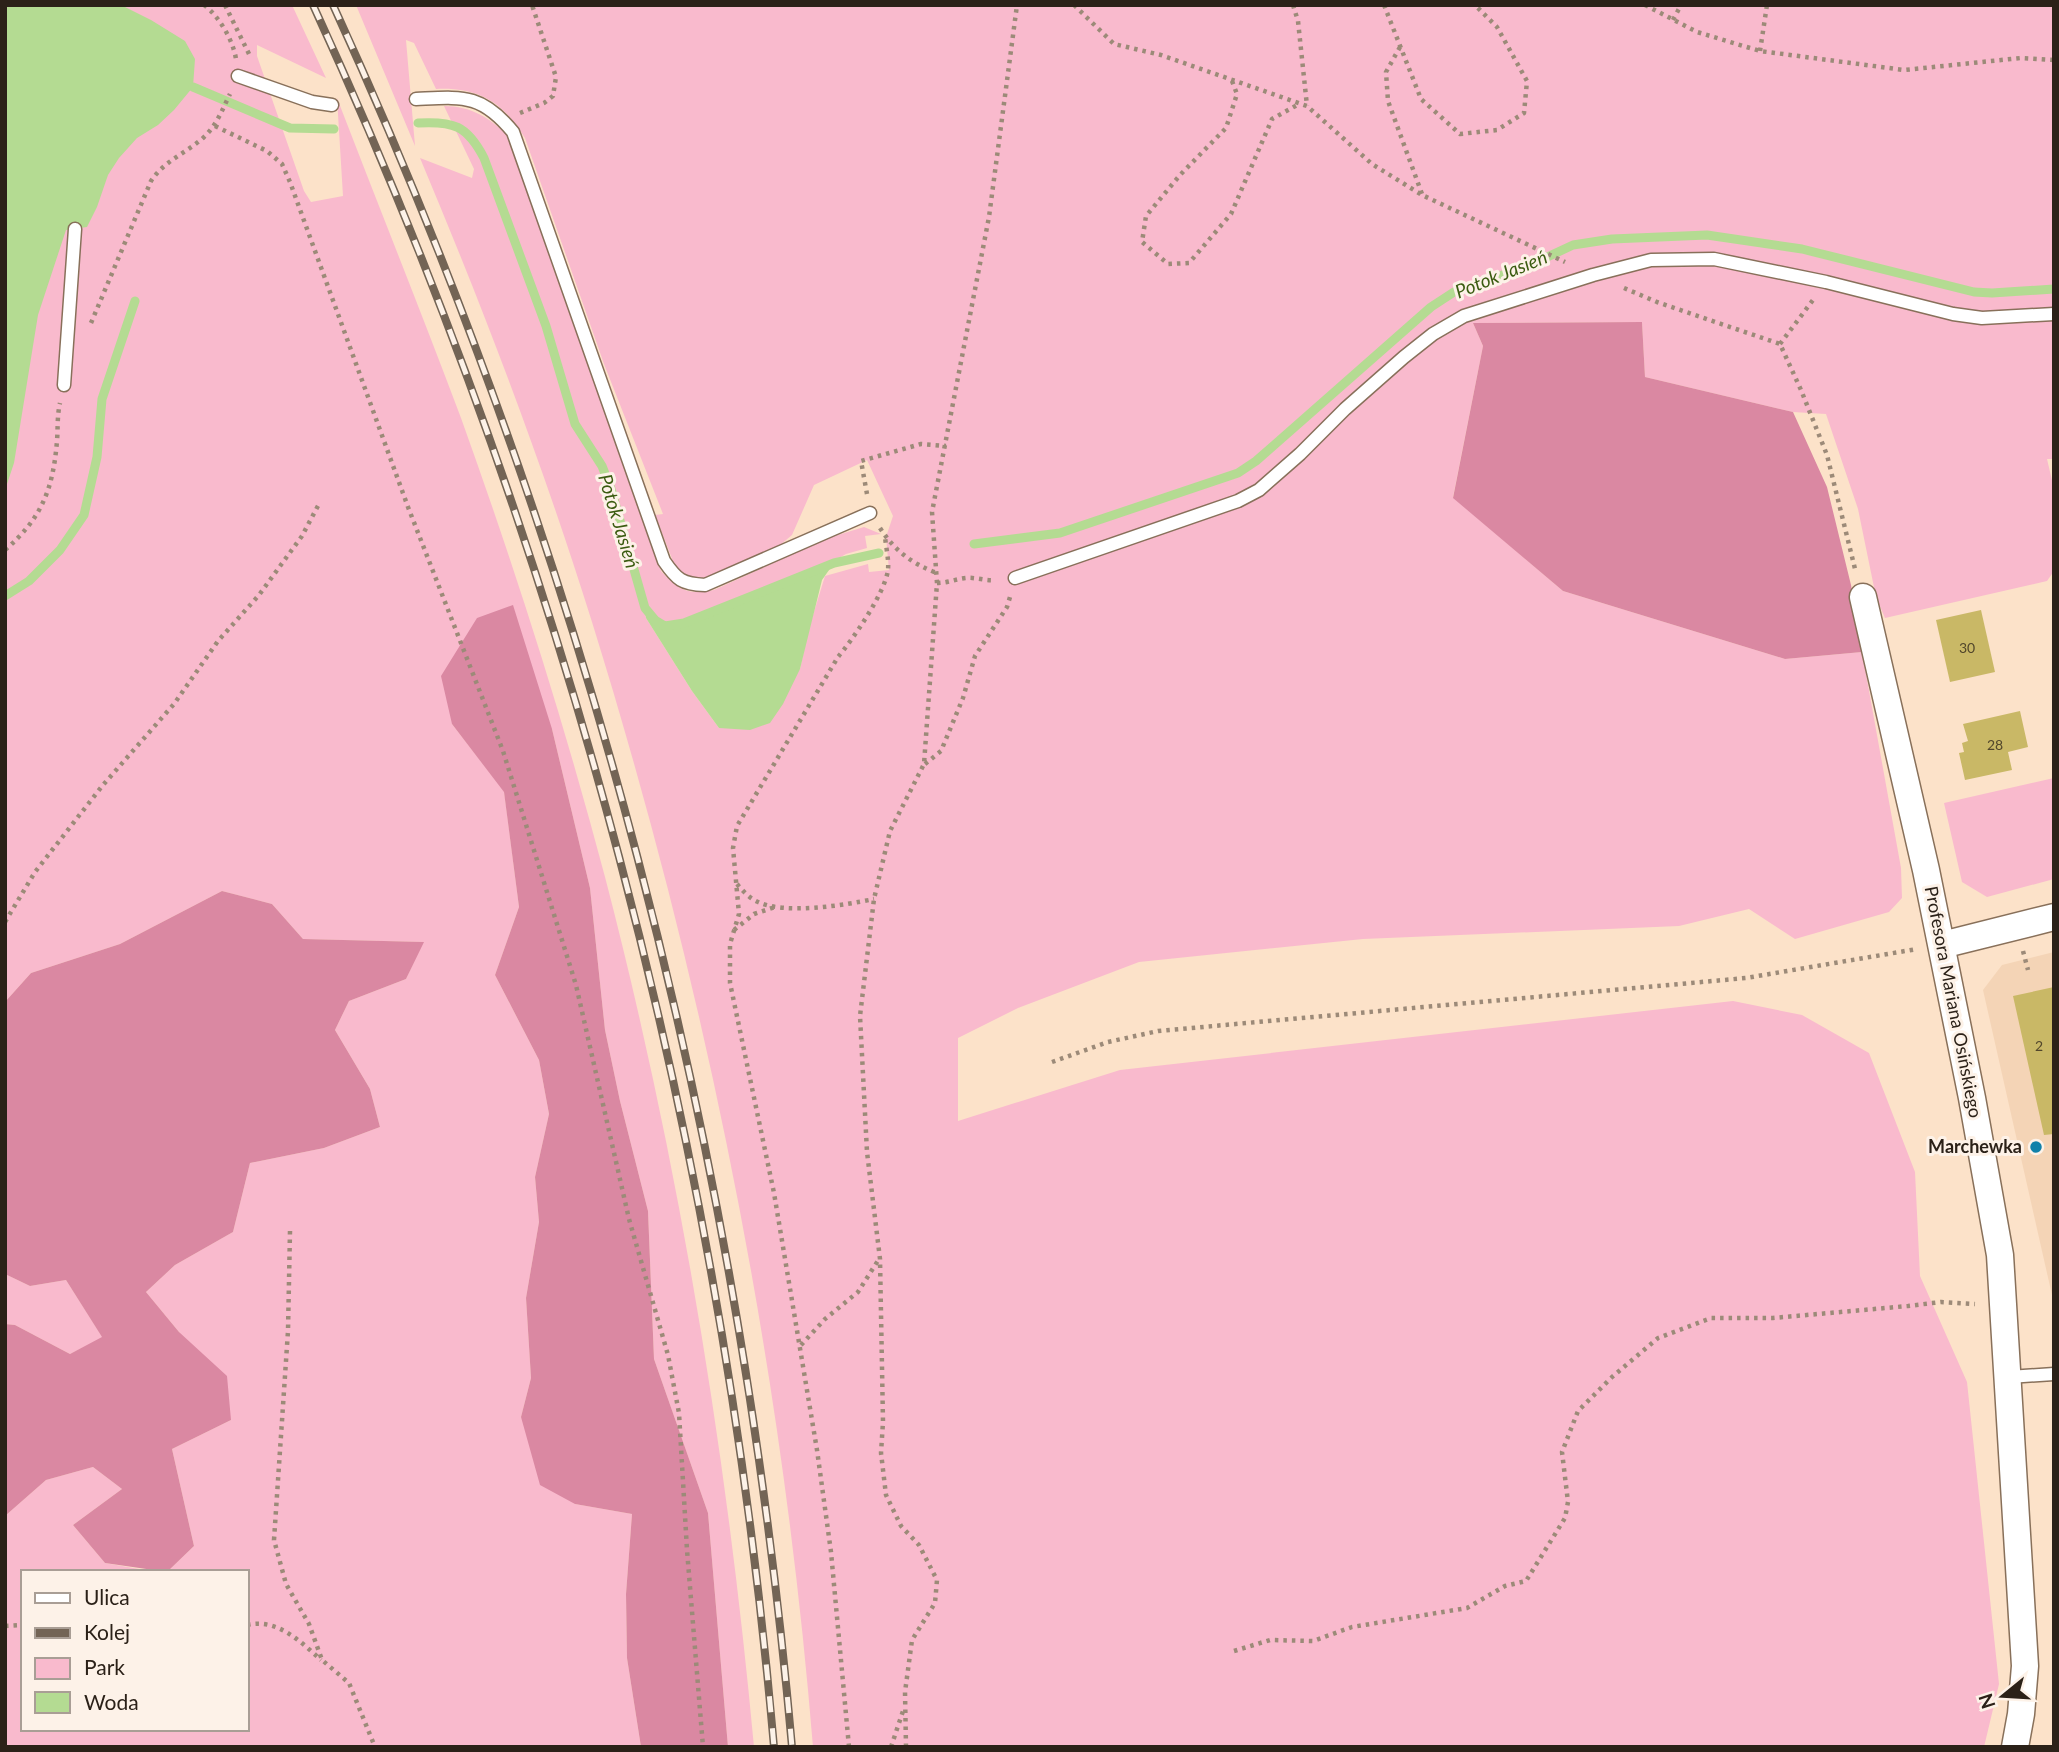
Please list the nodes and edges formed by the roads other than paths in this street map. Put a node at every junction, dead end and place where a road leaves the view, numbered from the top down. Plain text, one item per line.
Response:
1 (244, 77) road end
2 (416, 99) dead end
3 (332, 104) dead end
4 (75, 229) dead end
5 (2054, 314) edge
6 (64, 385) dead end
7 (870, 513) road end
8 (1015, 578) road end
9 (1863, 597) road end
10 (2054, 917) edge
11 (1942, 945) junction
12 (2054, 1374) edge
13 (2009, 1377) junction
14 (2015, 1747) edge

1 - 3 lane
2 - 7 lane
4 - 6 lane
5 - 8 lane
9 - 11 street, Profesora Mariana Osińskiego
10 - 11 street
11 - 13 street, Profesora Mariana Osińskiego
12 - 13 lane
13 - 14 street, Profesora Mariana Osińskiego

